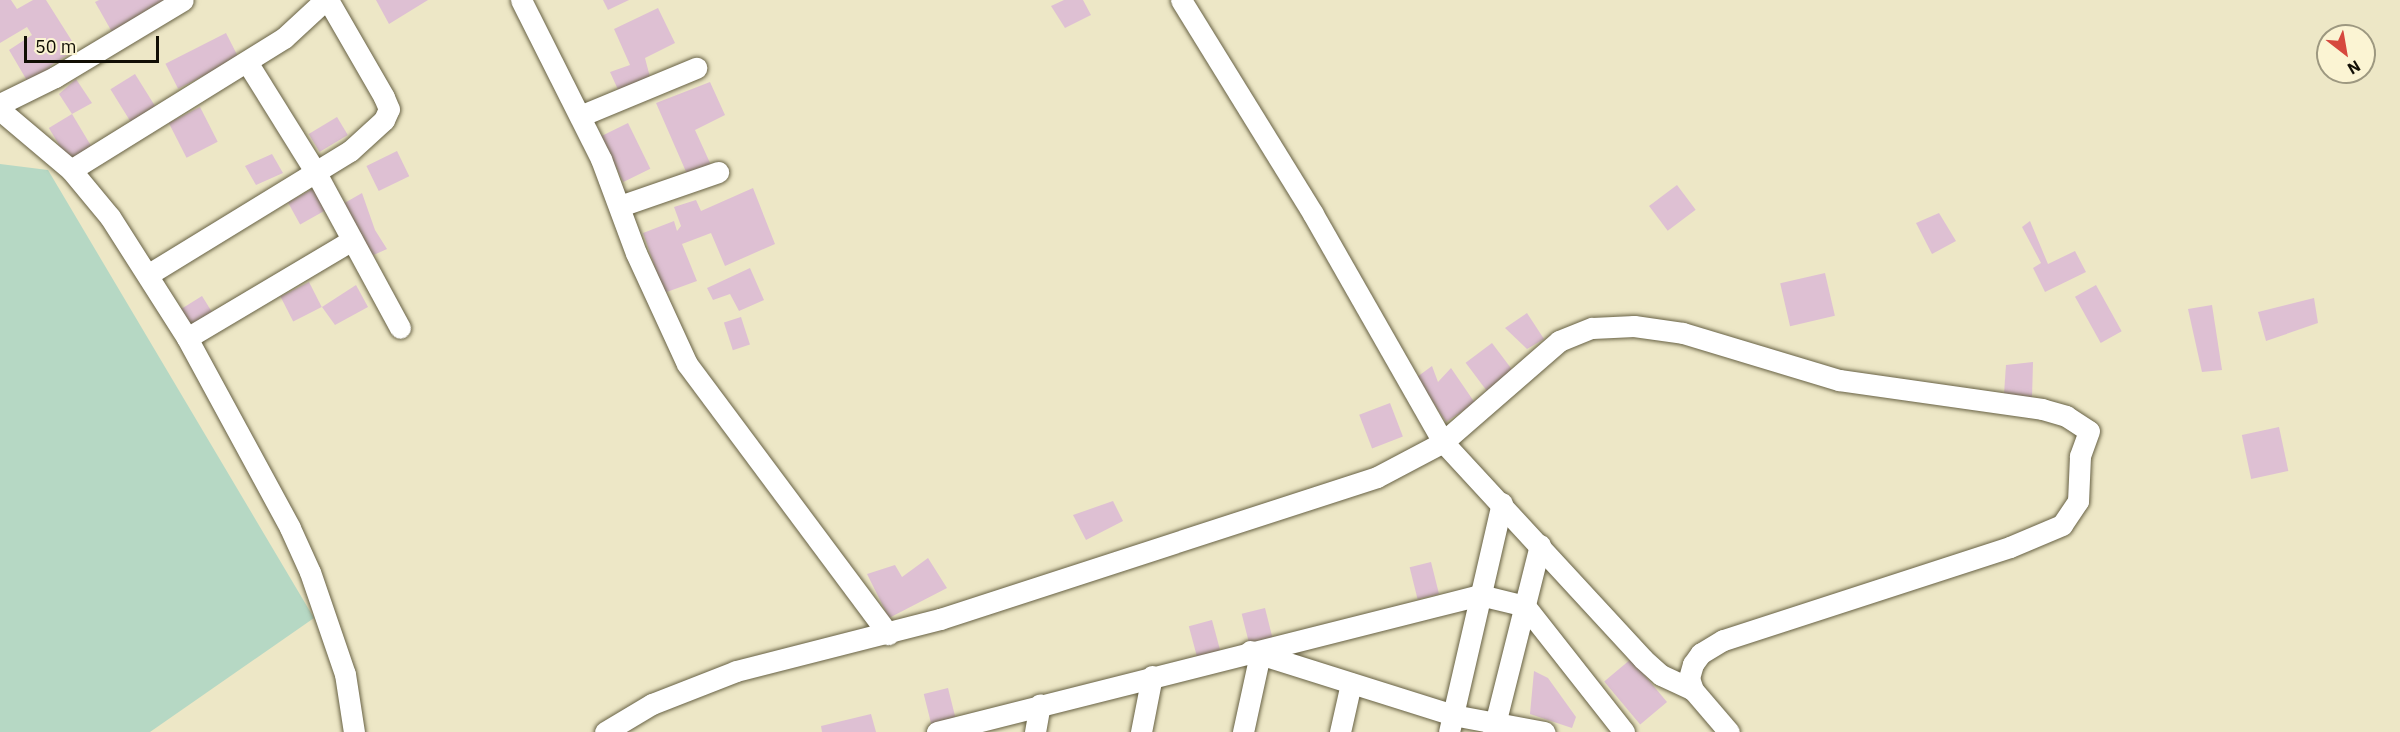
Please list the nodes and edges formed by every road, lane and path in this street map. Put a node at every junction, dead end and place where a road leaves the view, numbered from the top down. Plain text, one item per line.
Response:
1 (183, 0) edge
2 (326, 0) edge
3 (521, 0) edge
4 (1181, 0) edge
5 (247, 62) junction
6 (696, 68) dead end
7 (0, 104) edge
8 (0, 110) edge
9 (580, 116) junction
10 (71, 170) junction
11 (316, 172) junction
12 (718, 172) dead end
13 (620, 206) junction
14 (352, 240) junction
15 (149, 274) junction
16 (400, 328) dead end
17 (187, 338) junction
18 (1443, 442) junction
19 (1502, 503) junction
20 (1540, 545) junction
21 (1480, 595) junction
22 (1525, 606) junction
23 (888, 634) junction
24 (1255, 652) junction
25 (1152, 676) junction
26 (1352, 683) junction
27 (1693, 690) junction
28 (1040, 704) junction
29 (1451, 723) edge
30 (1494, 728) edge
31 (354, 732) edge
32 (605, 732) edge
33 (937, 732) edge
34 (1035, 732) edge
35 (1142, 732) edge
36 (1244, 732) edge
37 (1340, 732) edge
38 (1544, 732) edge
39 (1623, 732) edge
40 (1729, 732) edge

1 - 7 street
2 - 5 street
2 - 11 street
3 - 9 street
4 - 18 street
5 - 10 street
5 - 11 street
6 - 9 street
8 - 10 street
9 - 13 street
10 - 15 street
11 - 14 street
11 - 15 street
12 - 13 street
13 - 23 street
14 - 16 street
14 - 17 street
15 - 17 street
17 - 31 street
18 - 19 street
18 - 23 street
18 - 27 street
19 - 20 street
19 - 21 street
20 - 22 street
20 - 27 street
21 - 22 street
21 - 24 street
21 - 29 street
22 - 30 street
22 - 39 street
23 - 32 street
24 - 25 street
24 - 26 street
24 - 36 street
25 - 28 street
25 - 35 street
26 - 29 street
26 - 37 street
27 - 40 street
28 - 33 street
28 - 34 street
29 - 30 street
30 - 38 street

